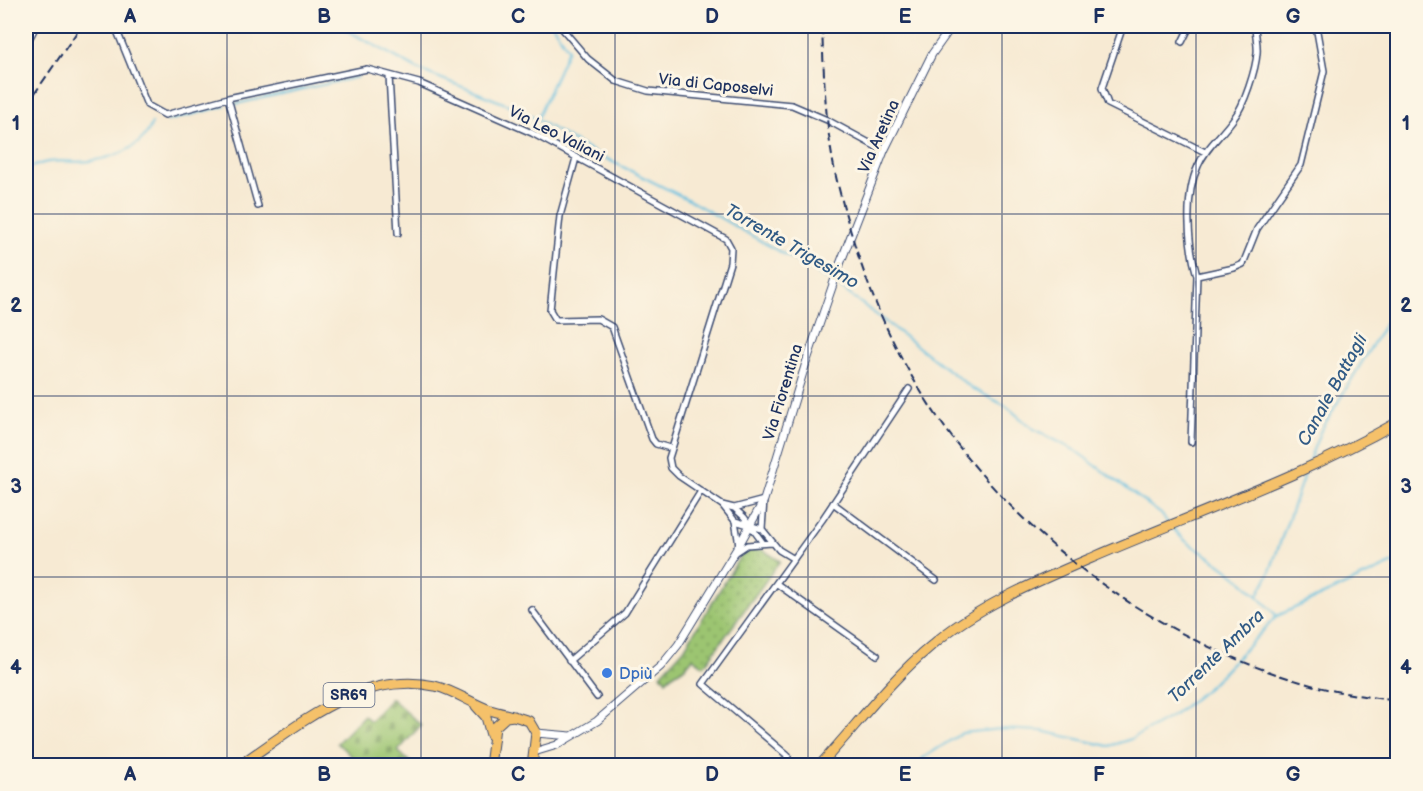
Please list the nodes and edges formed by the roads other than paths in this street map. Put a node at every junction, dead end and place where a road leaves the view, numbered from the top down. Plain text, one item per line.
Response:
1 (36, 26) edge
2 (115, 26) edge
3 (560, 26) edge
4 (952, 26) edge
5 (1124, 26) edge
6 (1190, 26) edge
7 (1254, 26) edge
8 (1316, 26) edge
9 (1182, 42) dead end
10 (26, 45) edge
11 (389, 76) junction
12 (228, 98) junction
13 (885, 151) junction
14 (1205, 153) junction
15 (576, 158) junction
16 (258, 206) dead end
17 (398, 233) dead end
18 (840, 264) joint
19 (1197, 276) junction
20 (909, 389) dead end
21 (1398, 422) edge
22 (1191, 442) dead end
23 (670, 448) junction
24 (701, 491) junction
25 (764, 500) junction
26 (833, 503) junction
27 (722, 505) junction
28 (734, 508) junction
29 (735, 521) junction
30 (749, 526) junction
31 (762, 529) junction
32 (762, 543) junction
33 (772, 543) junction
34 (739, 545) junction
35 (734, 554) junction
36 (794, 559) junction
37 (936, 580) dead end
38 (777, 584) junction
39 (532, 610) dead end
40 (877, 655) dead end
41 (569, 661) junction
42 (597, 697) dead end
43 (475, 704) junction
44 (516, 716) junction
45 (536, 733) junction
46 (573, 736) junction
47 (492, 740) junction
48 (534, 753) junction
49 (238, 765) edge
50 (490, 765) edge
51 (532, 765) edge
52 (781, 765) edge
53 (819, 765) edge

1 - 10 street
2 - 12 street, Via Leo Valiani
3 - 13 street, Via di Caposelvi
4 - 13 street, Via Aretina
5 - 14 street
6 - 9 street
7 - 14 street
8 - 19 street
11 - 12 street, Via Leo Valiani
11 - 15 street, Via Leo Valiani
11 - 17 street
12 - 16 street
13 - 18 street, Via Aretina
14 - 19 street
15 - 23 street
15 - 23 street, Via Leo Valiani
18 - 25 street, Via Fiorentina
19 - 22 street
20 - 26 street
21 - 53 main road
23 - 24 street
24 - 27 street
24 - 41 street
25 - 28 street
25 - 30 street, Via Fiorentina
25 - 31 street
26 - 36 street
26 - 37 street
27 - 28 street
27 - 29 street
28 - 30 street
29 - 30 street
29 - 34 street
30 - 31 street
30 - 32 street
30 - 34 street, Via Fiorentina
31 - 33 street
32 - 33 street
32 - 35 street
33 - 36 street
34 - 35 street, Via Fiorentina
35 - 46 street, Via Fiorentina
36 - 38 street
38 - 40 street
38 - 52 street
39 - 41 street
41 - 42 street
43 - 44 main road, SR69
43 - 47 main road
43 - 49 main road, SR69
44 - 45 main road
44 - 47 main road
45 - 46 street
45 - 48 main road
46 - 48 street, Via Fiorentina
47 - 50 main road
48 - 51 main road

